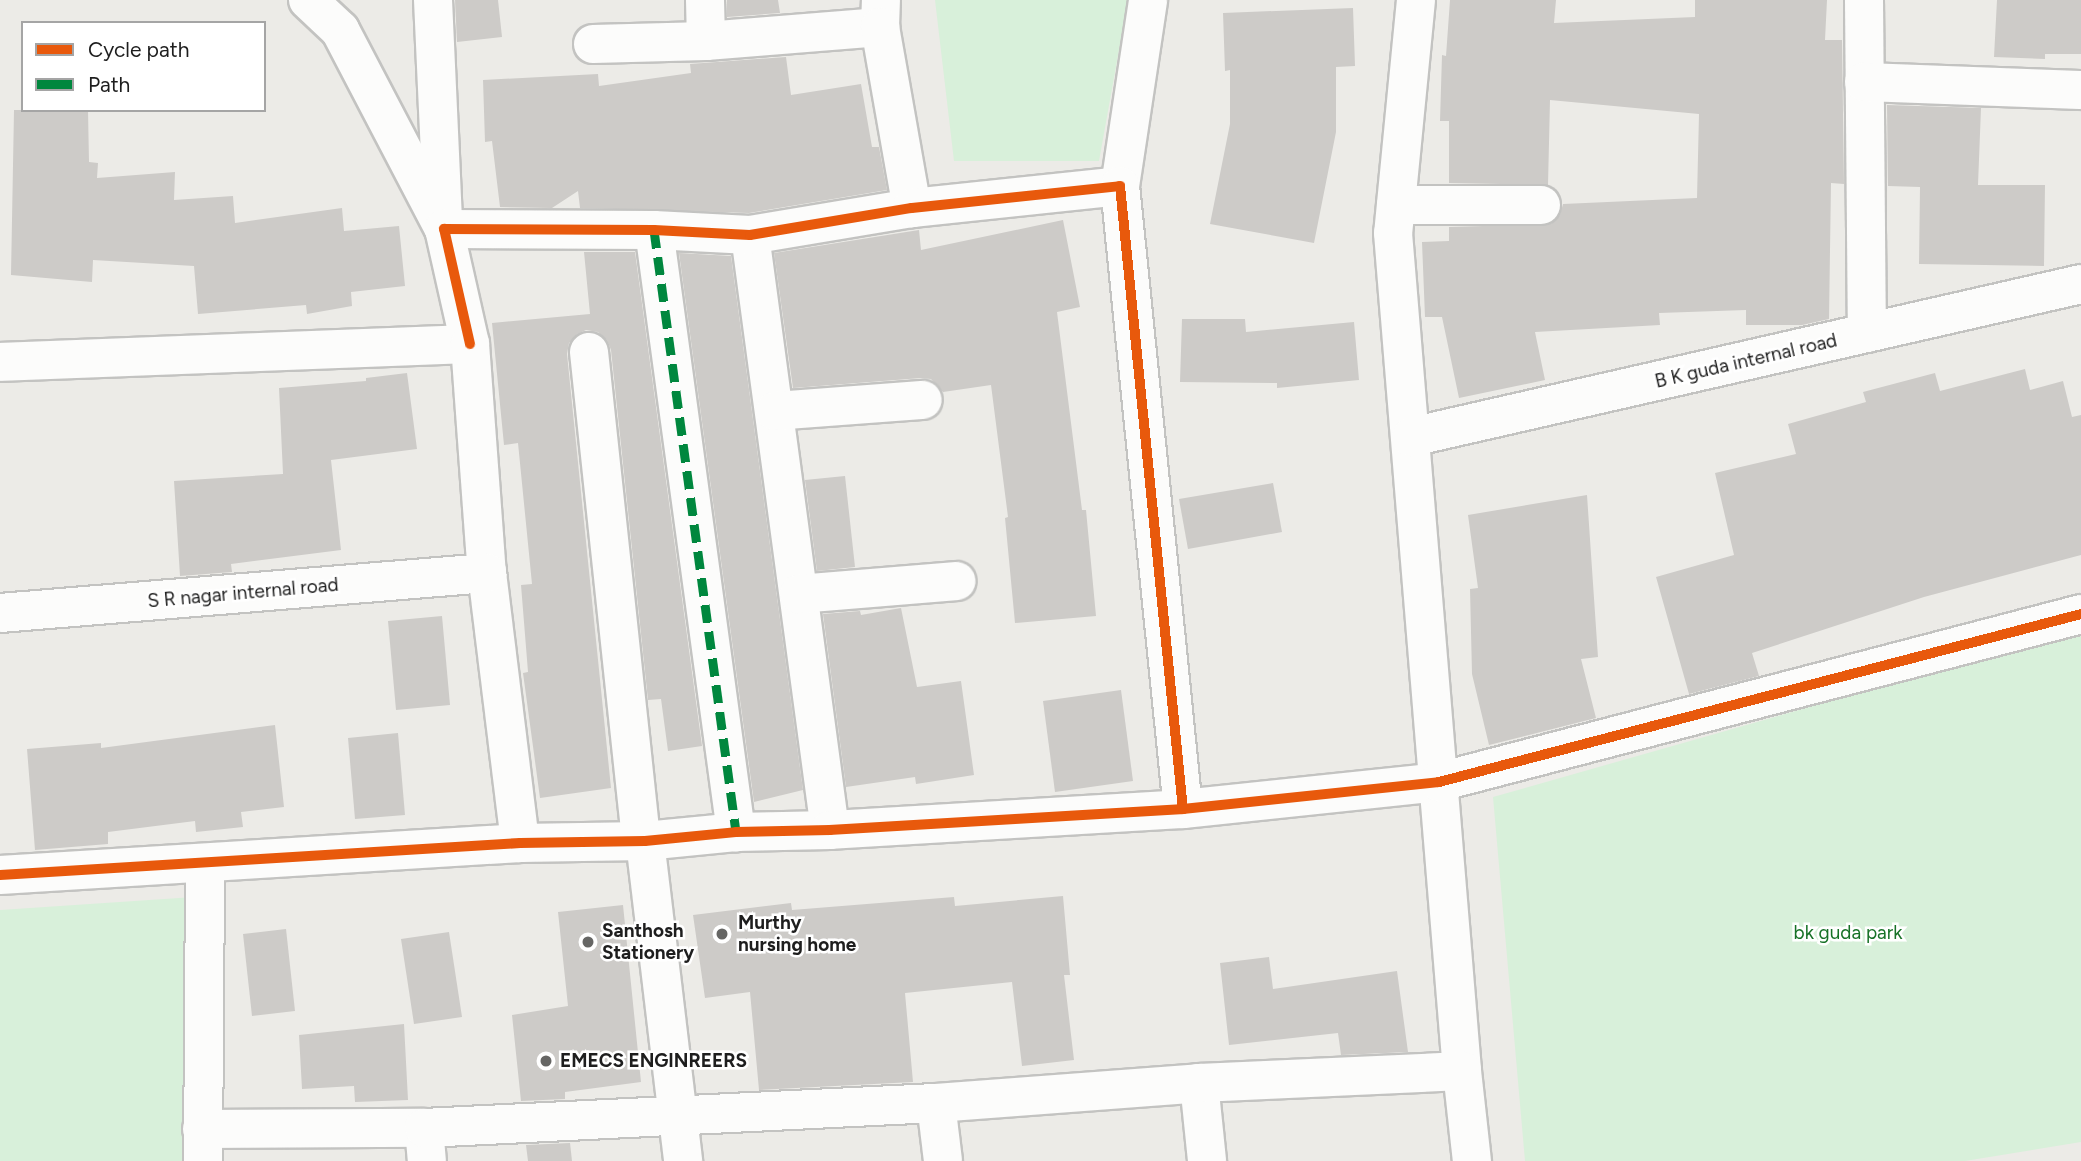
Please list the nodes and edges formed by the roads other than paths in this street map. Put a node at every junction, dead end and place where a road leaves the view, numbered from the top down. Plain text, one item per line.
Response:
1 (308, 0) edge
2 (433, 0) edge
3 (705, 0) edge
4 (1148, 0) edge
5 (1416, 0) edge
6 (1864, 0) edge
7 (881, 14) edge
8 (706, 41) junction
9 (593, 44) dead end
10 (1864, 82) junction
11 (2081, 90) edge
12 (1119, 186) junction
13 (1396, 205) junction
14 (1541, 205) dead end
15 (912, 208) junction
16 (444, 229) junction
17 (654, 230) junction
18 (750, 235) junction
19 (2081, 284) edge
20 (1867, 333) junction
21 (470, 344) junction
22 (589, 352) dead end
23 (0, 362) edge
24 (923, 400) dead end
25 (775, 411) junction
26 (1411, 438) junction
27 (487, 573) junction
28 (956, 581) dead end
29 (799, 594) junction
30 (0, 613) edge
31 (2081, 614) edge
32 (1439, 782) junction
33 (1183, 809) junction
34 (830, 830) junction
35 (736, 832) junction
36 (643, 841) junction
37 (520, 843) junction
38 (205, 863) junction
39 (0, 876) edge
40 (1462, 1071) junction
41 (1199, 1083) junction
42 (936, 1102) junction
43 (678, 1115) junction
44 (426, 1144) edge
45 (202, 1145) edge
46 (683, 1161) edge
47 (943, 1161) edge
48 (1207, 1161) edge
49 (1472, 1161) edge

1 - 16 street
2 - 16 street
3 - 8 street
4 - 12 street
5 - 13 street
6 - 10 street
7 - 8 street
7 - 15 street
8 - 9 street
10 - 11 street
10 - 20 street
12 - 15 street
12 - 33 street
13 - 14 street
13 - 26 street
15 - 18 street
16 - 17 street
16 - 21 street
17 - 18 street
17 - 35 street
18 - 25 street
19 - 20 street, B K guda internal road
20 - 26 street, B K guda internal road
21 - 23 street
21 - 27 street
22 - 36 street
24 - 25 street
25 - 29 street
26 - 32 street
27 - 30 street, S R nagar internal road
27 - 37 street
28 - 29 street
29 - 34 street
31 - 32 street
32 - 33 street
32 - 40 street
33 - 34 street
34 - 35 street
35 - 36 street
36 - 37 street
36 - 43 street
37 - 38 street
38 - 39 street
38 - 45 street
40 - 41 street
40 - 49 street
41 - 42 street
41 - 48 street
42 - 43 street
42 - 47 street
43 - 44 street
43 - 46 street
44 - 45 street

